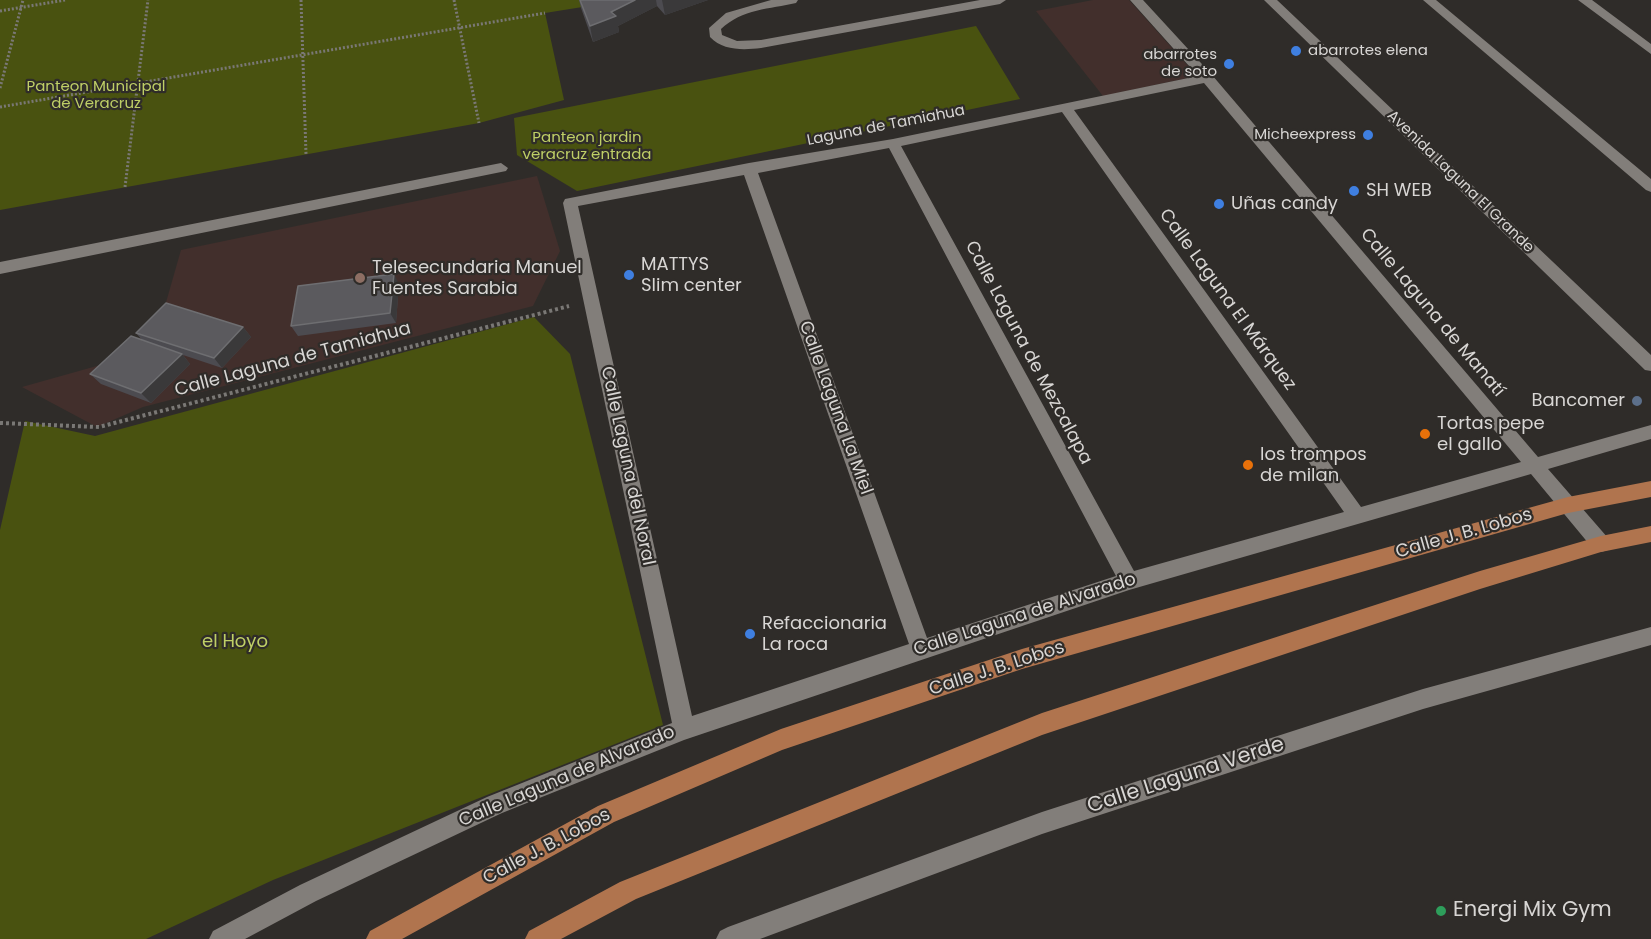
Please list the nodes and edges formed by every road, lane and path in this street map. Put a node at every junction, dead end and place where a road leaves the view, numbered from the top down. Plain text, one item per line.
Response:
1 (22, 0) edge
2 (65, 0) edge
3 (148, 0) edge
4 (301, 0) edge
5 (454, 0) edge
6 (792, 0) edge
7 (1000, 0) edge
8 (1136, 0) edge
9 (1270, 0) edge
10 (1429, 0) edge
11 (1584, 0) edge
12 (21, 7) junction
13 (0, 11) edge
14 (545, 13) dead end
15 (459, 28) junction
16 (1651, 50) edge
17 (303, 55) junction
18 (1207, 78) junction
19 (138, 83) junction
20 (0, 88) edge
21 (1064, 106) junction
22 (0, 107) edge
23 (478, 123) dead end
24 (893, 143) junction
25 (306, 154) dead end
26 (501, 168) dead end
27 (749, 168) junction
28 (125, 187) dead end
29 (1651, 187) edge
30 (570, 203) joint
31 (0, 268) edge
32 (591, 300) junction
33 (1651, 364) edge
34 (0, 423) edge
35 (1651, 432) edge
36 (1535, 465) junction
37 (1651, 489) edge
38 (1568, 505) junction
39 (1358, 517) junction
40 (1651, 534) edge
41 (1601, 544) junction
42 (1129, 582) junction
43 (1651, 636) edge
44 (921, 648) junction
45 (684, 729) junction
46 (221, 939) edge
47 (378, 939) edge
48 (537, 939) edge
49 (728, 939) edge

1 - 12 path
2 - 12 path
3 - 19 path
4 - 17 path
5 - 15 path
6 - 7 street
8 - 18 street, Calle Laguna de Manatí
9 - 33 street, Avenida Laguna El Grande
10 - 29 street
11 - 16 street
12 - 13 path
12 - 20 path
14 - 15 path
15 - 17 path
15 - 23 path
17 - 19 path
17 - 25 path
18 - 21 street, Laguna de Tamiahua
18 - 36 street, Calle Laguna de Manatí
19 - 22 path
19 - 28 path
21 - 24 street, Laguna de Tamiahua
21 - 39 street, Calle Laguna El Márquez
24 - 27 street, Laguna de Tamiahua
24 - 42 street, Calle Laguna de Mezcalapa
26 - 31 street
27 - 30 street, Laguna de Tamiahua
27 - 44 street, Calle Laguna La Miel
30 - 32 street, Calle Laguna del Noral
32 - 34 path, Calle Laguna de Tamiahua
32 - 45 street, Calle Laguna del Noral
35 - 36 street, Calle Laguna de Alvarado
36 - 38 street, Calle Laguna de Manatí
36 - 39 street, Calle Laguna de Alvarado
37 - 38 main road, Calle J. B. Lobos
38 - 41 street, Calle Laguna de Manatí
38 - 47 main road, Calle J. B. Lobos
39 - 42 street, Calle Laguna de Alvarado
40 - 41 main road
41 - 48 main road
42 - 44 street, Calle Laguna de Alvarado
43 - 49 street, Calle Laguna Verde
44 - 45 street, Calle Laguna de Alvarado
45 - 46 street, Calle Laguna de Alvarado

